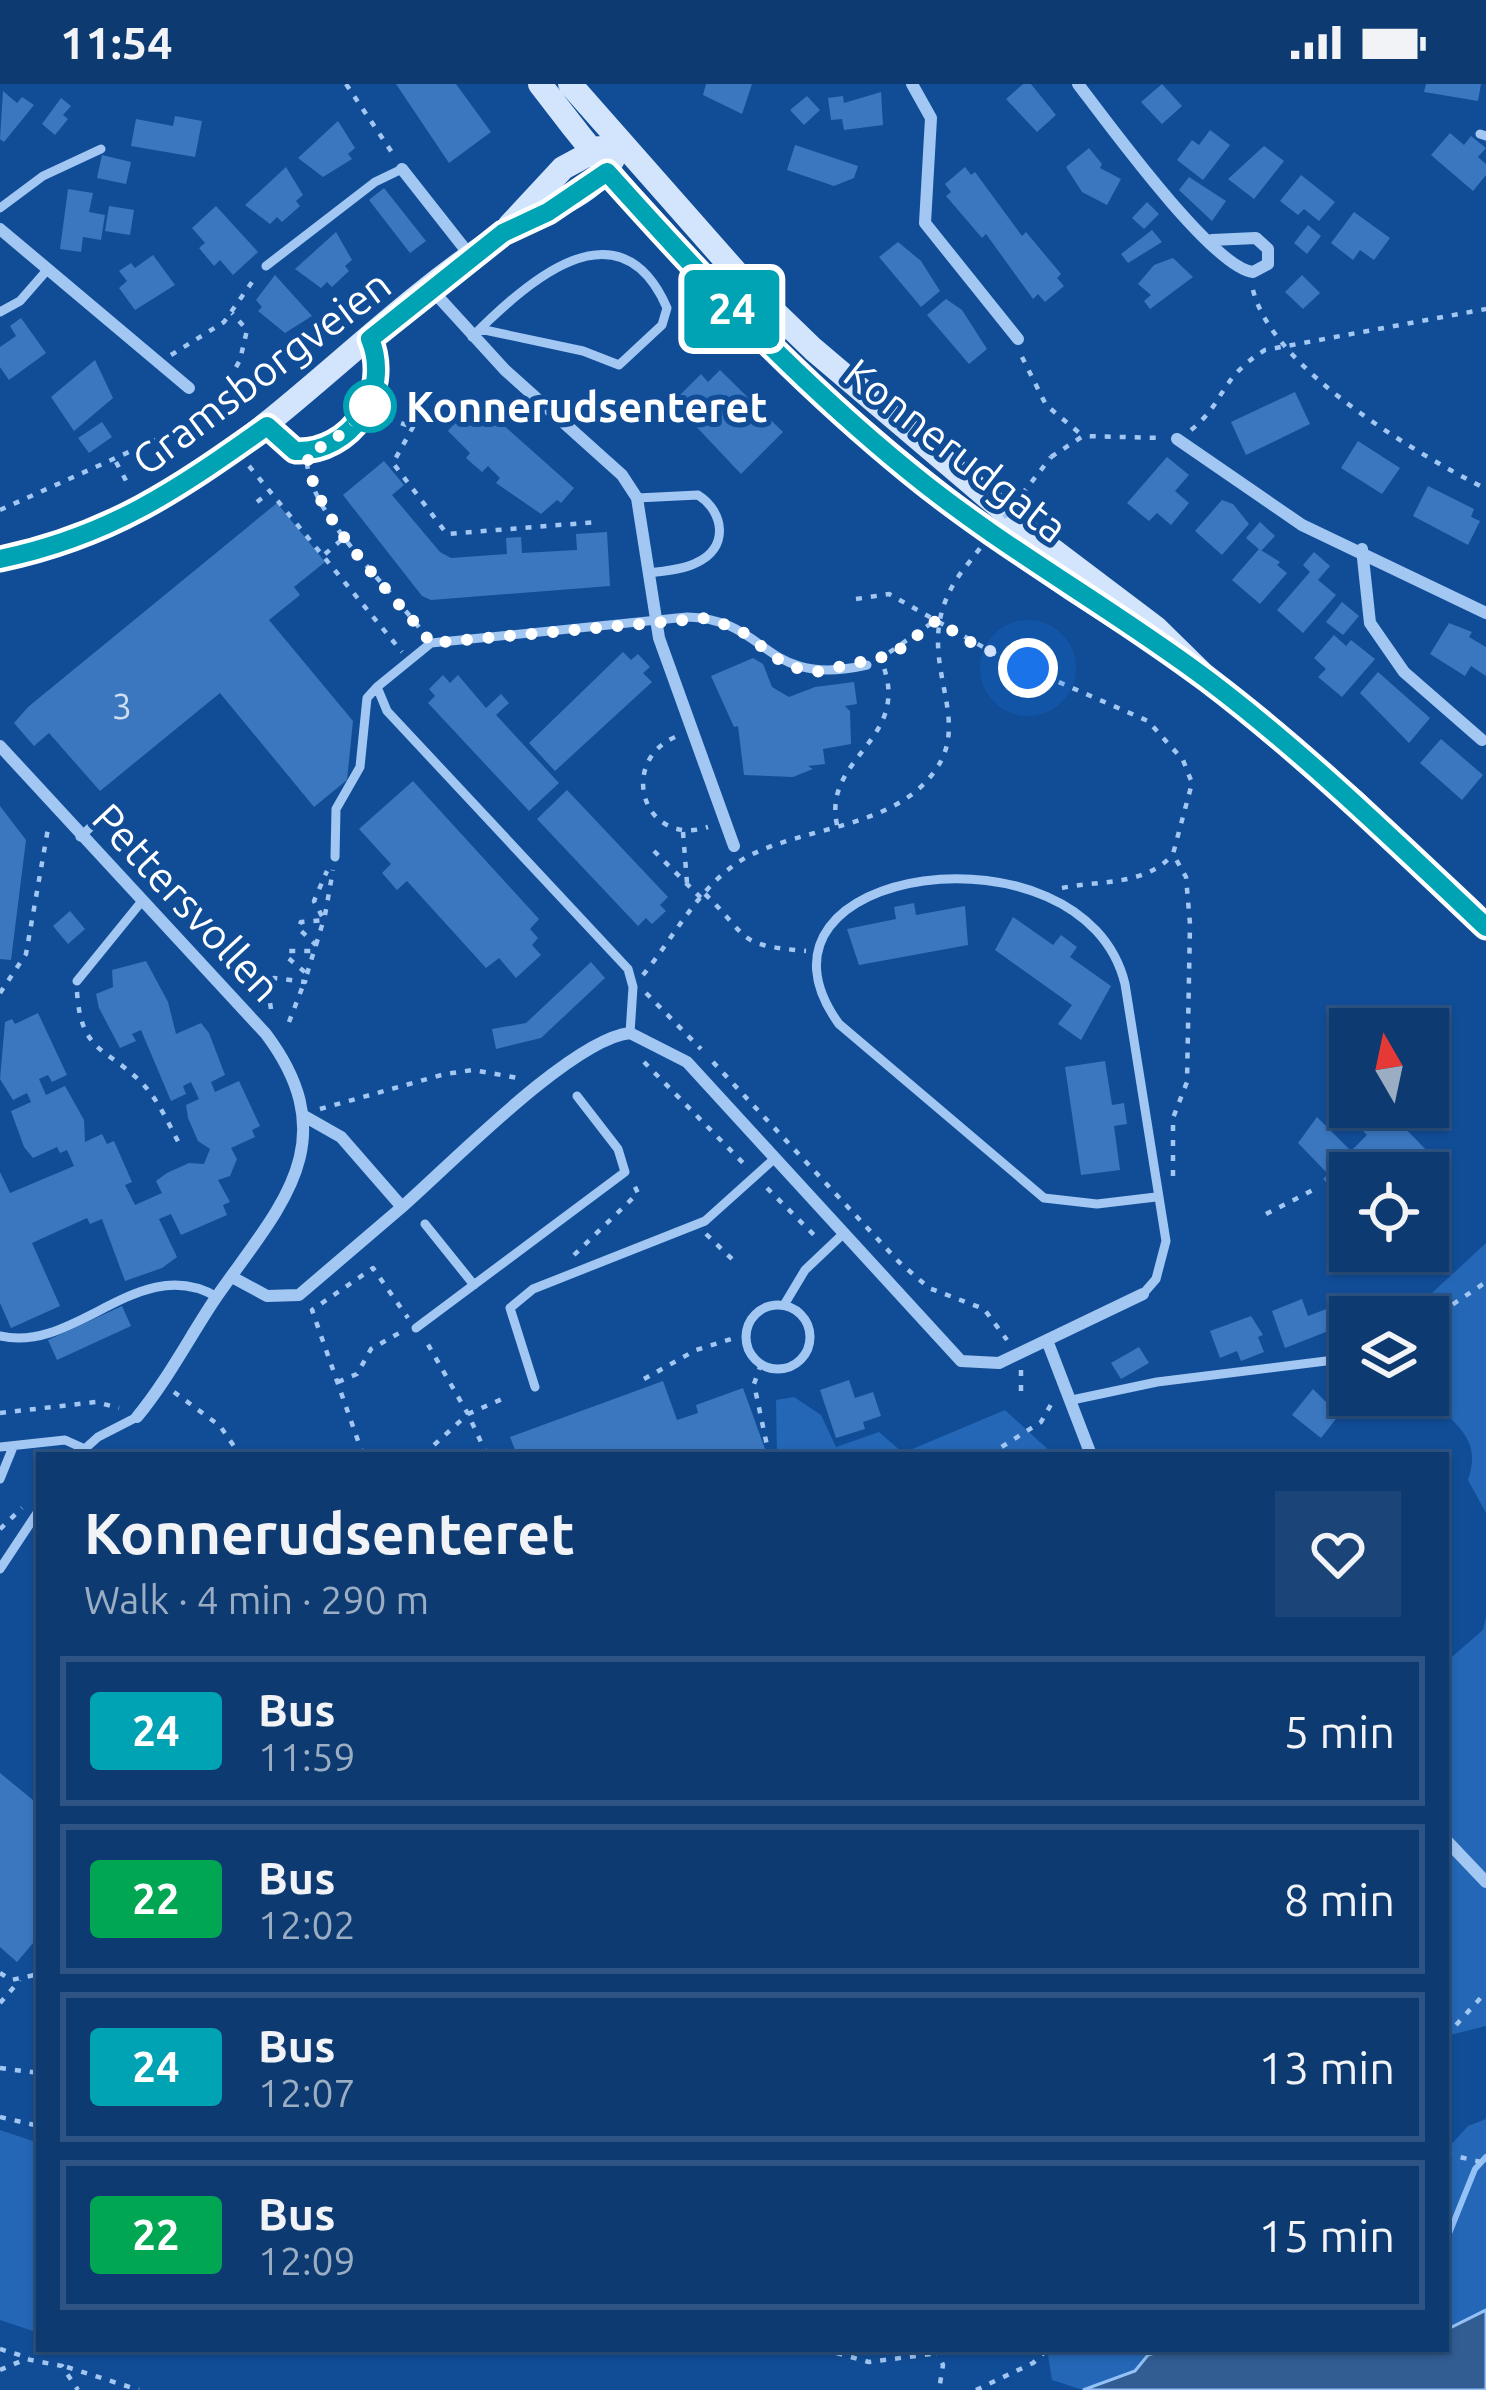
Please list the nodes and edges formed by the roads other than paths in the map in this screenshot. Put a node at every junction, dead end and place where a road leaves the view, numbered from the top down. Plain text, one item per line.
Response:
1 (540, 84) edge
2 (570, 84) edge
3 (912, 84) edge
4 (1078, 84) edge
5 (620, 144) junction
6 (101, 149) dead end
7 (590, 149) junction
8 (402, 169) joint
9 (607, 172) junction
10 (0, 208) edge
11 (0, 229) edge
12 (503, 233) junction
13 (1212, 240) junction
14 (472, 257) junction
15 (266, 266) road end
16 (48, 269) junction
17 (432, 290) junction
18 (0, 312) edge
19 (476, 333) junction
20 (370, 339) junction
21 (1018, 339) road end
22 (189, 388) dead end
23 (267, 426) junction
24 (1177, 439) road end
25 (637, 498) junction
26 (1362, 549) junction
27 (0, 559) edge
28 (648, 574) junction
29 (1486, 613) edge
30 (655, 620) junction
31 (866, 665) road end
32 (1210, 681) junction
33 (377, 687) junction
34 (1482, 740) dead end
35 (2, 754) edge
36 (110, 810) dead end
37 (80, 837) junction
38 (734, 847) dead end
39 (335, 857) road end
40 (142, 901) junction
41 (1486, 927) edge
42 (77, 980) road end
43 (630, 1034) junction
44 (577, 1096) dead end
45 (304, 1116) junction
46 (774, 1159) junction
47 (1156, 1197) junction
48 (402, 1207) junction
49 (425, 1224) dead end
50 (843, 1234) junction
51 (232, 1277) junction
52 (473, 1285) junction
53 (1143, 1294) joint
54 (217, 1297) junction
55 (784, 1305) junction
56 (416, 1328) road end
57 (0, 1336) edge
58 (1048, 1343) junction
59 (1329, 1361) edge
60 (535, 1387) dead end
61 (1072, 1400) junction
62 (137, 1417) joint
63 (0, 1447) edge
64 (13, 1447) junction
65 (82, 1452) edge
66 (1090, 1452) edge
67 (0, 1478) edge
68 (36, 1515) edge
69 (0, 1569) edge
70 (1449, 1843) edge
71 (1486, 1882) edge

1 - 7 main road, Konnerudgata
2 - 5 main road, Konnerudgata
3 - 21 street
4 - 13 street
5 - 7 main road
5 - 9 main road
5 - 32 main road, Konnerudgata
6 - 10 lane
7 - 9 main road, Konnerudgata
7 - 12 main road, Gramsborgveien
8 - 14 street
8 - 15 lane
9 - 12 main road, Gramsborgveien
9 - 32 main road, Konnerudgata
11 - 16 street
12 - 14 main road, Gramsborgveien
13 - 13 street
14 - 17 main road, Gramsborgveien
16 - 18 lane
16 - 22 street
17 - 19 street, Gramsborgveien
17 - 20 main road, Gramsborgveien
19 - 19 lane
19 - 25 street, Gramsborgveien
20 - 23 main road, Gramsborgveien
20 - 23 lane
23 - 27 main road, Gramsborgveien
24 - 26 street
25 - 28 street
25 - 28 lane
26 - 29 street
26 - 34 street
28 - 30 street
30 - 31 lane
30 - 33 lane
30 - 38 street
32 - 41 main road, Konnerudgata
33 - 39 lane
33 - 43 lane
35 - 37 street, Pettersvollen
36 - 37 lane
37 - 40 street, Pettersvollen
40 - 42 lane
40 - 45 street, Pettersvollen
43 - 46 street
43 - 48 street
44 - 52 lane
45 - 48 street
45 - 51 street
46 - 50 street
46 - 60 lane
47 - 47 lane
47 - 53 lane
48 - 51 street
49 - 52 lane
50 - 55 lane
50 - 58 street
51 - 54 street
52 - 56 lane
53 - 58 street
54 - 57 lane
54 - 62 street
55 - 55 lane
58 - 61 street
59 - 61 lane
61 - 66 street
62 - 65 lane
63 - 64 lane
64 - 65 lane
64 - 67 lane
68 - 69 lane
70 - 71 street

